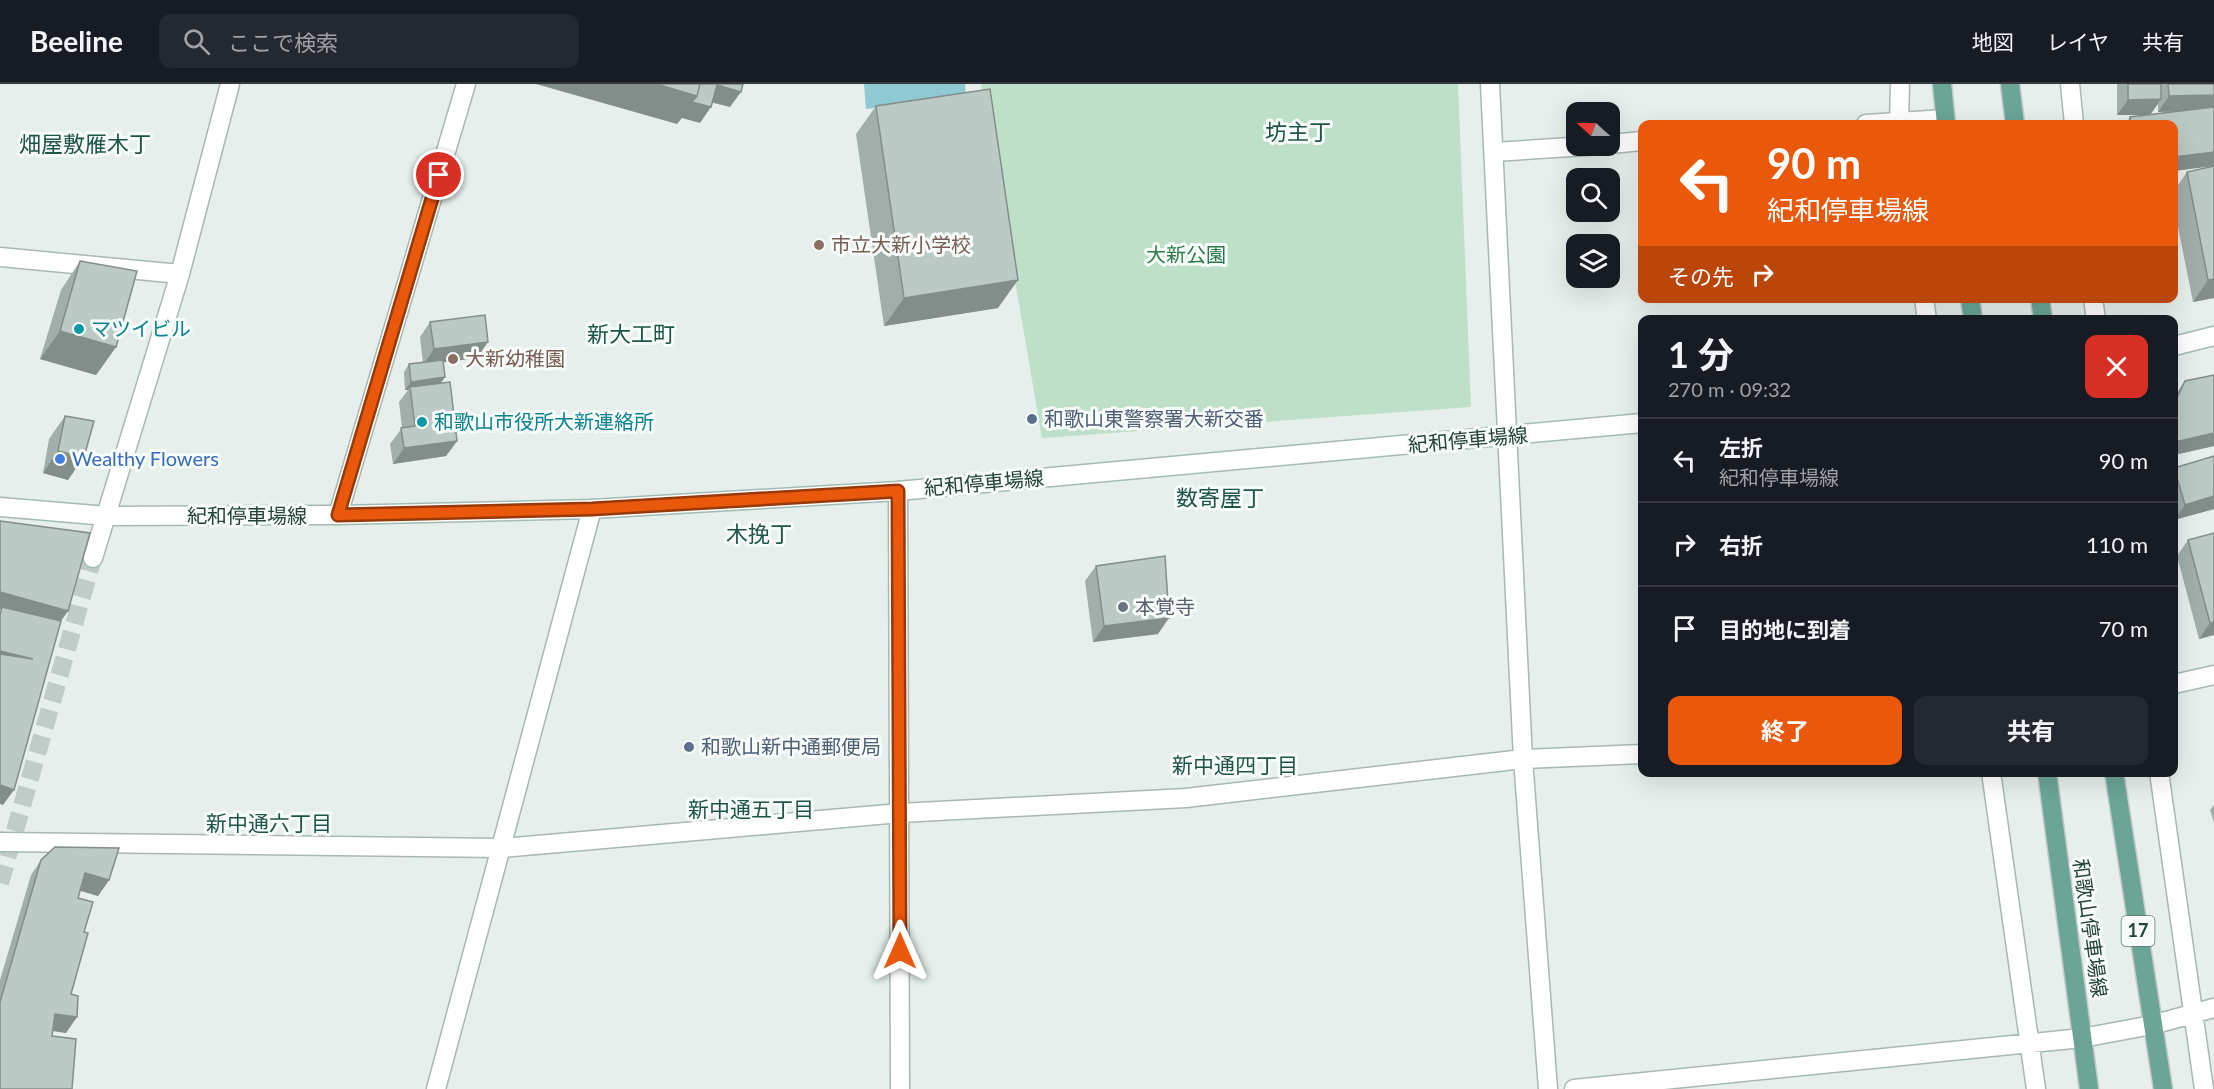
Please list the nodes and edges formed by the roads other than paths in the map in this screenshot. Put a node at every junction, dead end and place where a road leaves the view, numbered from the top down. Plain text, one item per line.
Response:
1 (230, 84) edge
2 (466, 84) edge
3 (1490, 84) edge
4 (1900, 84) edge
5 (1942, 84) edge
6 (2010, 84) edge
7 (2070, 84) edge
8 (1899, 120) edge
9 (1945, 120) edge
10 (2014, 120) edge
11 (2074, 120) edge
12 (1638, 141) edge
13 (1620, 143) edge
14 (1566, 147) edge
15 (1494, 152) junction
16 (0, 257) edge
17 (180, 274) junction
18 (2214, 336) edge
19 (2178, 344) edge
20 (1638, 423) edge
21 (1508, 436) junction
22 (898, 491) junction
23 (0, 507) edge
24 (592, 509) junction
25 (338, 515) junction
26 (107, 516) junction
27 (93, 558) tunnel mouth
28 (2214, 675) edge
29 (2178, 683) edge
30 (1638, 754) edge
31 (1523, 759) junction
32 (1992, 777) edge
33 (2048, 777) edge
34 (2115, 777) edge
35 (2160, 777) edge
36 (900, 813) junction
37 (0, 842) edge
38 (502, 848) junction
39 (2214, 1008) edge
40 (2193, 1014) junction
41 (2152, 1025) junction
42 (2082, 1038) junction
43 (2029, 1044) junction
44 (1621, 1087) edge
45 (436, 1089) edge
46 (900, 1089) edge
47 (1548, 1089) edge
48 (1574, 1089) edge
49 (2036, 1089) edge
50 (2089, 1089) edge
51 (2163, 1089) edge
52 (2204, 1089) edge

1 - 17 street
2 - 25 street
3 - 15 street
4 - 8 street
5 - 9 main road
6 - 10 main road
7 - 11 street
12 - 13 street
14 - 15 street
15 - 21 street
16 - 17 street
17 - 26 street
18 - 19 street
20 - 21 street, 紀和停車場線
21 - 22 street, 紀和停車場線
21 - 31 street
22 - 24 street, 紀和停車場線
22 - 36 street
23 - 26 street, 紀和停車場線
24 - 25 street, 紀和停車場線
24 - 38 street
25 - 26 street, 紀和停車場線
26 - 27 street
28 - 29 street
30 - 31 street
31 - 36 street
31 - 47 street
32 - 43 street
33 - 42 main road, 和歌山停車場線
34 - 41 main road, 17
35 - 40 street
36 - 38 street
36 - 46 street
37 - 38 street
38 - 45 street
39 - 40 street
40 - 41 street
40 - 52 street
41 - 42 street
41 - 51 main road, 17
42 - 43 street
42 - 50 main road, 和歌山停車場線
43 - 44 street
43 - 49 street
44 - 48 street

